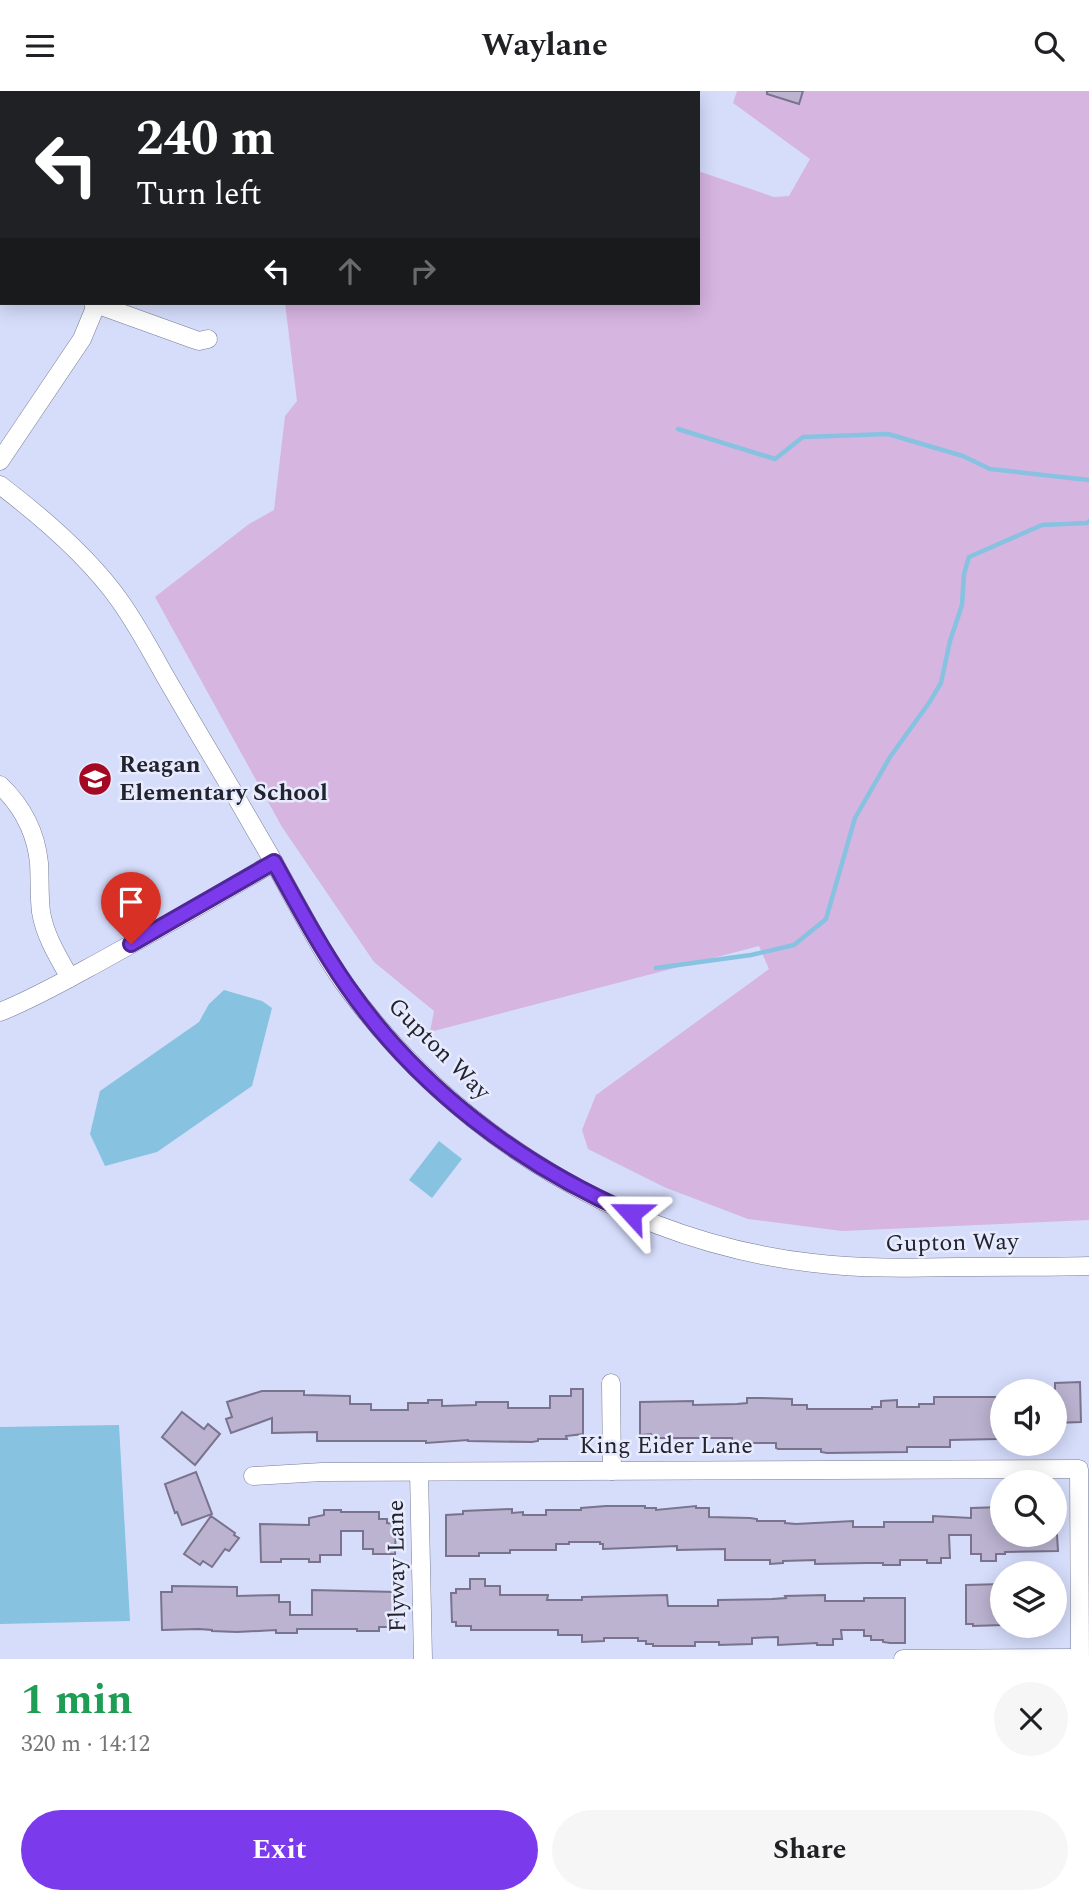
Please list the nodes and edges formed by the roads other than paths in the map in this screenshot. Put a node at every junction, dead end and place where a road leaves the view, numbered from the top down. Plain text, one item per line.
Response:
1 (95, 305) edge
2 (101, 305) edge
3 (208, 339) dead end
4 (0, 461) edge
5 (0, 485) edge
6 (0, 785) edge
7 (274, 862) junction
8 (70, 978) junction
9 (0, 1012) edge
10 (1089, 1266) edge
11 (611, 1383) dead end
12 (612, 1471) junction
13 (419, 1472) junction
14 (253, 1476) dead end
15 (1080, 1658) edge
16 (423, 1659) edge
17 (903, 1659) edge

1 - 4 street
2 - 3 street
5 - 7 street, Gupton Way
6 - 8 street
7 - 8 street
7 - 10 street, Gupton Way
8 - 9 street
11 - 12 street
12 - 13 street, King Eider Lane
12 - 15 street, King Eider Lane
13 - 14 street, King Eider Lane
13 - 16 street, Flyway Lane
15 - 17 street

